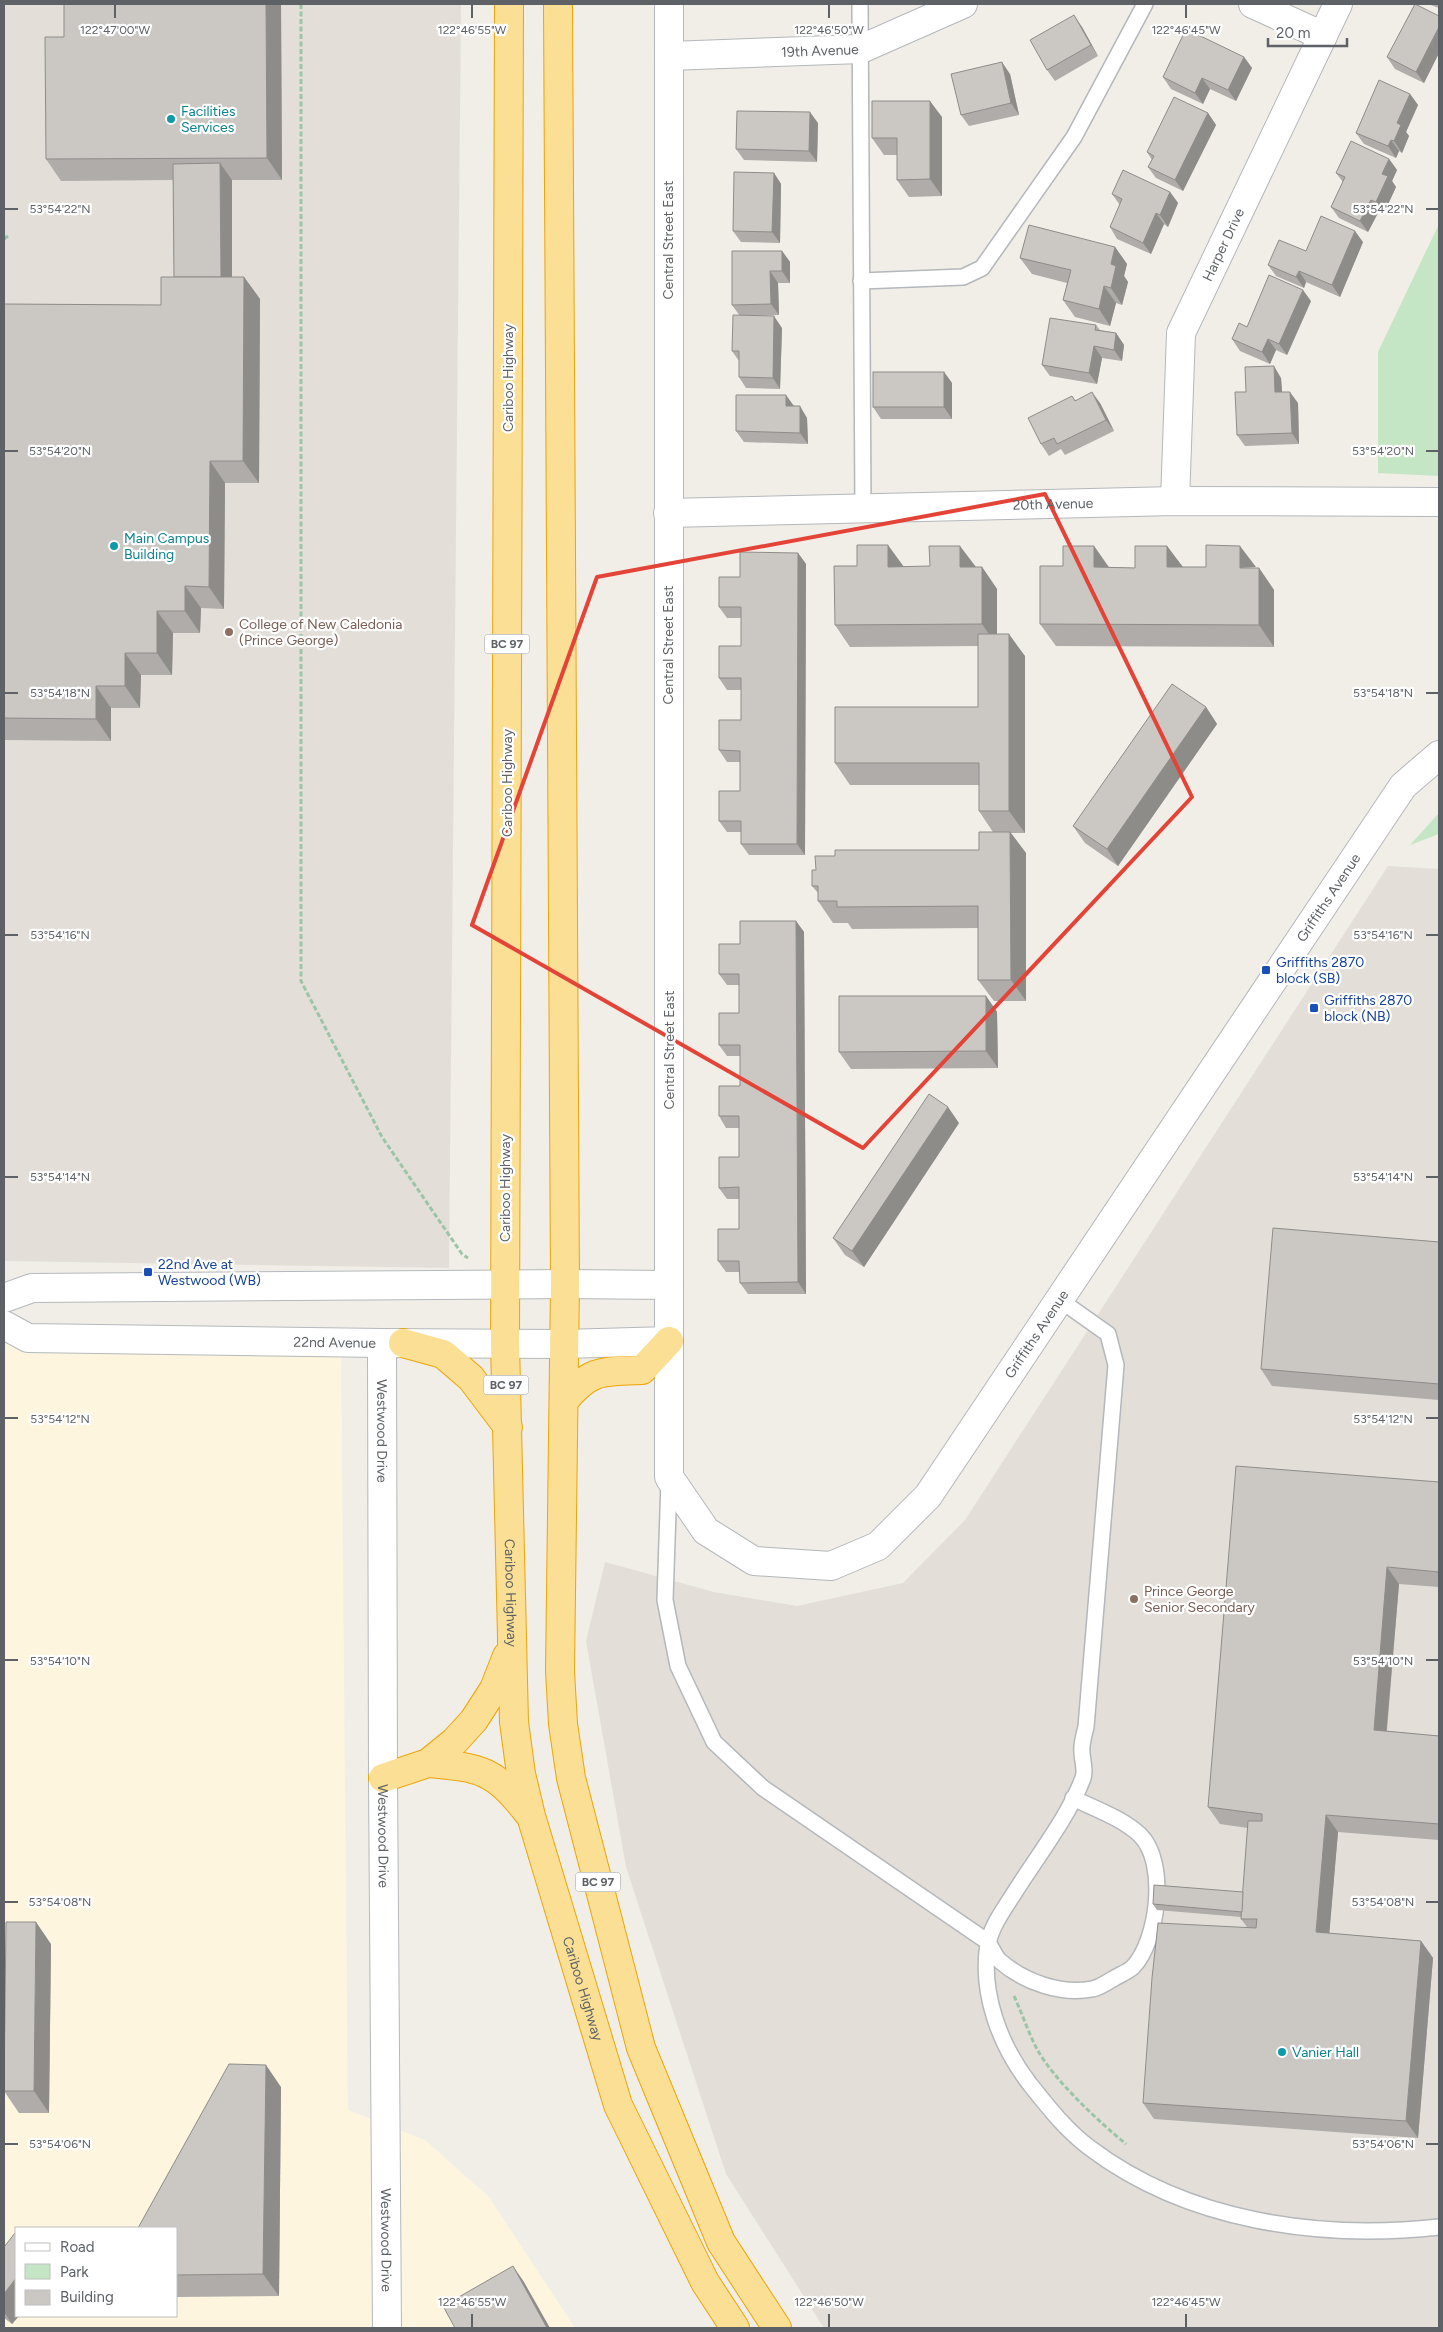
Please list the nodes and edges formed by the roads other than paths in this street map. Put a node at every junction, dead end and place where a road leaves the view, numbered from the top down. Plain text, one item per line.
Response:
1 (509, 4) edge
2 (558, 4) edge
3 (668, 4) edge
4 (860, 4) edge
5 (963, 4) edge
6 (1145, 4) edge
7 (1253, 4) edge
8 (1338, 4) edge
9 (1323, 36) junction
10 (861, 49) junction
11 (669, 56) junction
12 (861, 281) junction
13 (1175, 501) junction
14 (1439, 502) edge
15 (864, 508) junction
16 (668, 514) junction
17 (1439, 755) edge
18 (565, 1284) junction
19 (505, 1285) junction
20 (669, 1285) junction
21 (4, 1298) edge
22 (1060, 1300) junction
23 (4, 1325) edge
24 (669, 1342) junction
25 (392, 1343) junction
26 (505, 1343) junction
27 (564, 1344) junction
28 (564, 1401) junction
29 (508, 1427) junction
30 (669, 1477) junction
31 (512, 1642) junction
32 (428, 1763) junction
33 (383, 1778) junction
34 (1073, 1798) junction
35 (530, 1816) junction
36 (988, 1942) junction
37 (1439, 2227) edge
38 (387, 2328) edge
39 (735, 2328) edge
40 (777, 2328) edge

1 - 19 highway, Cariboo Highway / BC 97
2 - 18 highway, BC 97
3 - 11 street, Central Street East
4 - 10 lane
5 - 10 street, 19th Avenue
6 - 12 lane
7 - 9 street
8 - 9 street, Harper Drive
9 - 13 street, Harper Drive
10 - 11 street, 19th Avenue
10 - 12 lane
11 - 16 street, Central Street East
12 - 15 lane
13 - 14 street, 20th Avenue
13 - 15 street, 20th Avenue
15 - 16 street, 20th Avenue
16 - 20 street, Central Street East
17 - 22 street, Griffiths Avenue
18 - 19 street
18 - 20 street
18 - 27 highway, BC 97
19 - 21 street
19 - 26 highway, Cariboo Highway / BC 97
20 - 24 street
22 - 30 street, Griffiths Avenue
22 - 34 lane
23 - 25 street, 22nd Avenue
24 - 27 street, 22nd Avenue
24 - 28 highway
24 - 30 street
25 - 26 street, 22nd Avenue
25 - 29 highway
25 - 33 street, Westwood Drive
26 - 27 street, 22nd Avenue
26 - 29 highway, Cariboo Highway / BC 97
27 - 28 highway, BC 97
28 - 40 highway, BC 97
29 - 31 highway, Cariboo Highway / BC 97
30 - 36 lane
31 - 32 highway
31 - 35 highway, Cariboo Highway / BC 97
32 - 33 highway
32 - 35 highway
33 - 38 street, Westwood Drive
34 - 36 lane
34 - 36 lane
35 - 39 highway, Cariboo Highway / BC 97
36 - 37 lane

